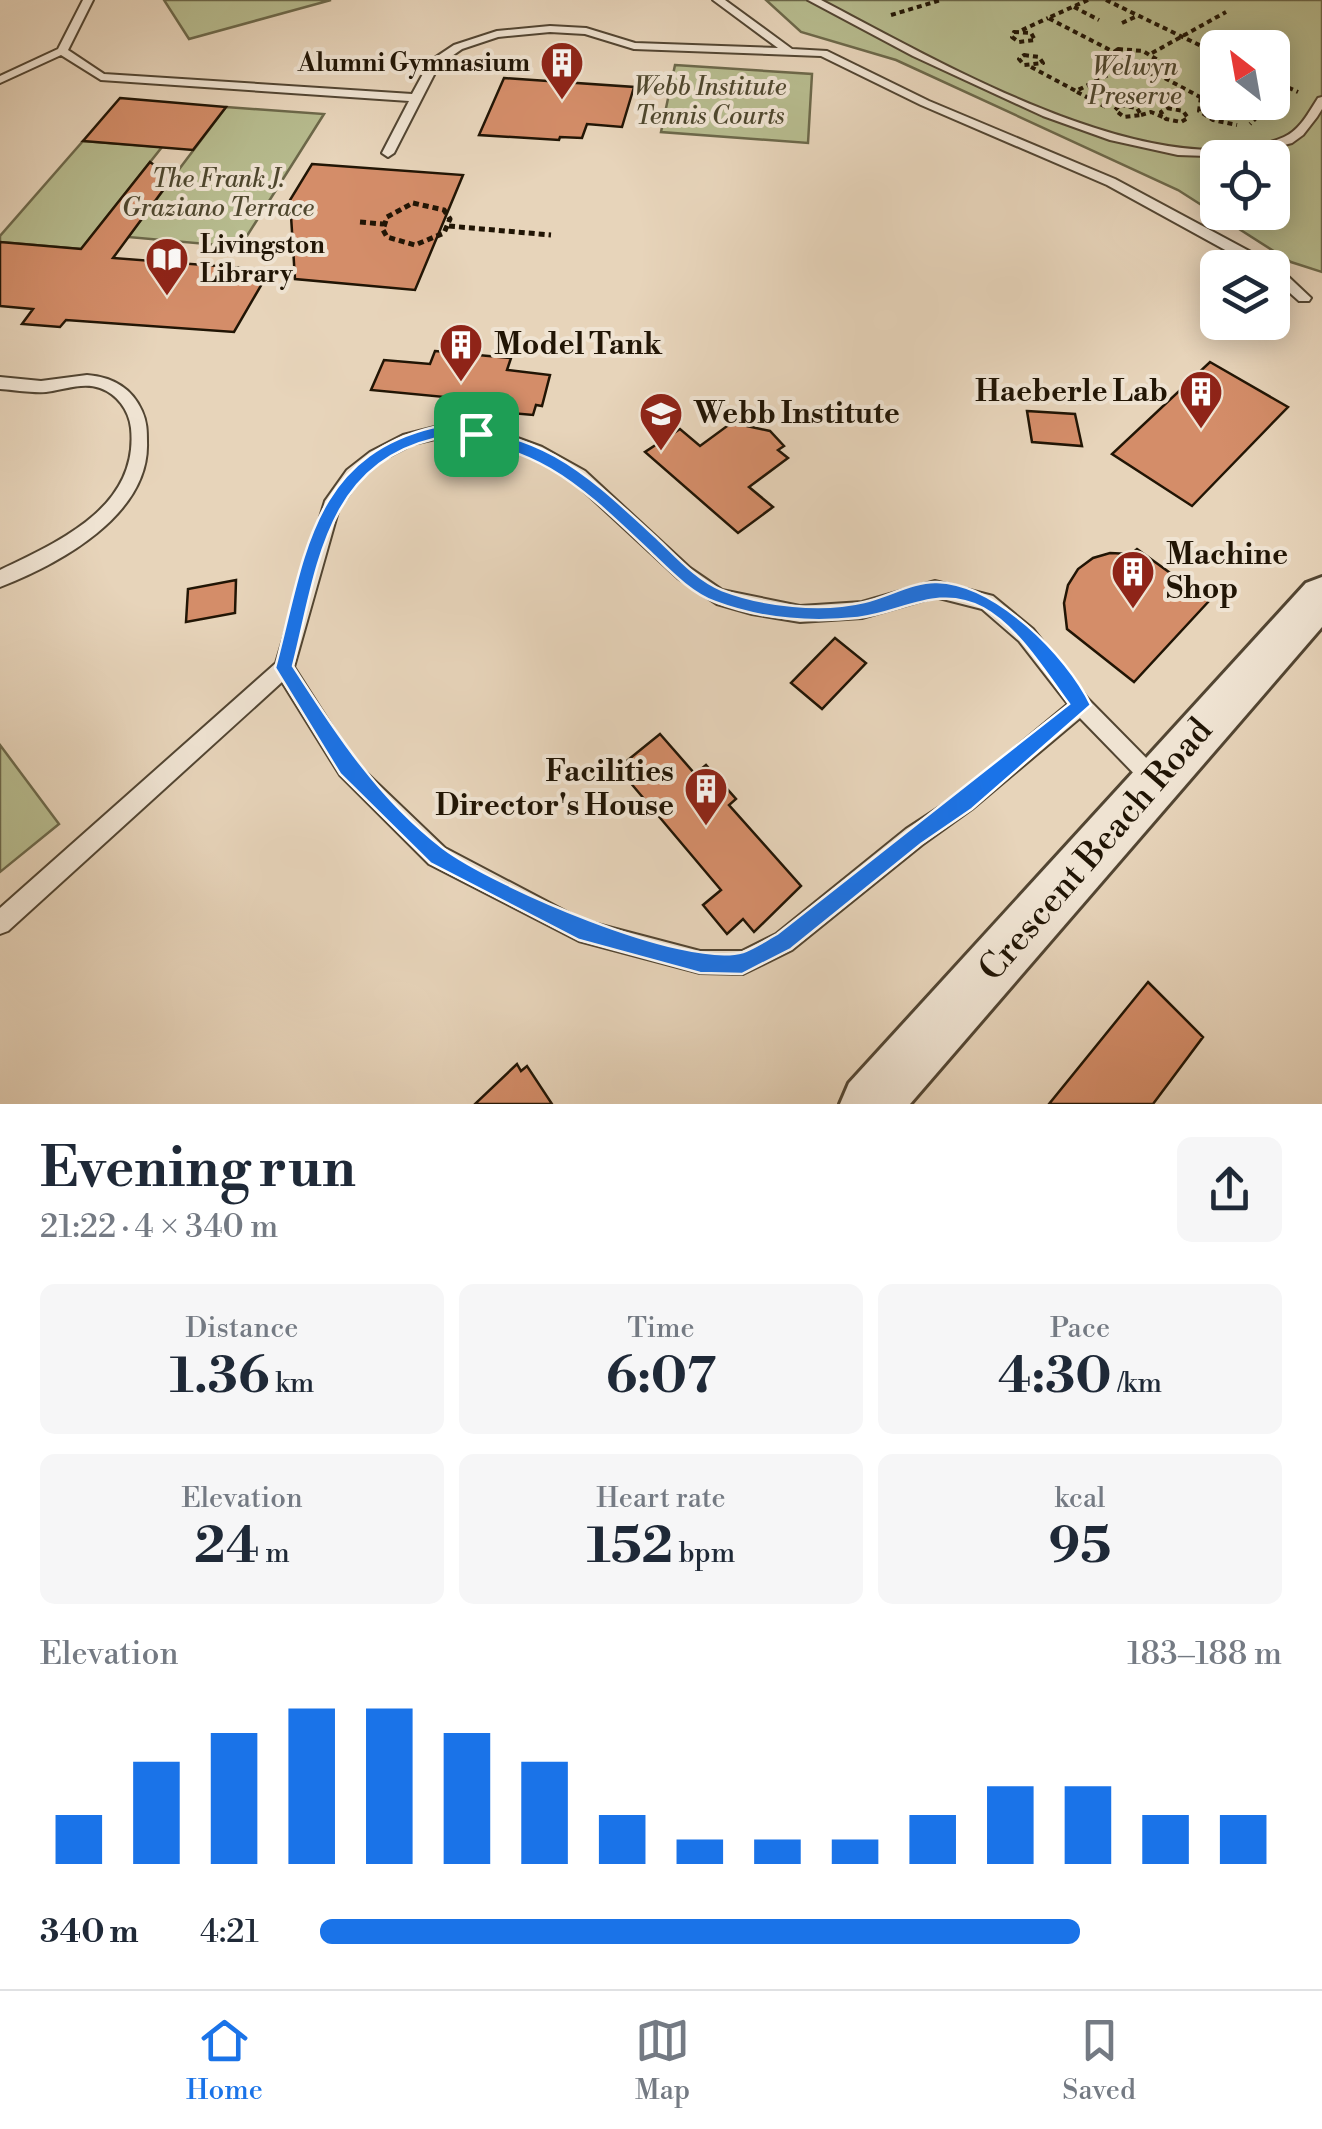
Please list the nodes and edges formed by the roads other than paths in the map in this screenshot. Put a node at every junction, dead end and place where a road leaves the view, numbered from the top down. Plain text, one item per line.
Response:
1 (88, 0) edge
2 (718, 0) edge
3 (813, 0) edge
4 (62, 51) junction
5 (790, 52) junction
6 (0, 80) edge
7 (417, 98) junction
8 (1319, 105) edge
9 (388, 153) dead end
10 (1238, 250) edge
11 (1290, 285) edge
12 (1304, 298) dead end
13 (0, 383) edge
14 (0, 579) edge
15 (1322, 596) edge
16 (284, 668) junction
17 (1082, 705) junction
18 (1156, 782) junction
19 (0, 923) edge
20 (870, 1104) edge

1 - 4 lane
2 - 5 lane
3 - 8 lane
4 - 6 lane
4 - 7 lane
5 - 7 lane
5 - 10 lane
7 - 9 lane
11 - 12 lane
13 - 14 lane
15 - 18 street, Crescent Beach Road
16 - 17 lane
16 - 17 lane
16 - 19 lane
17 - 18 lane
18 - 20 street, Crescent Beach Road

